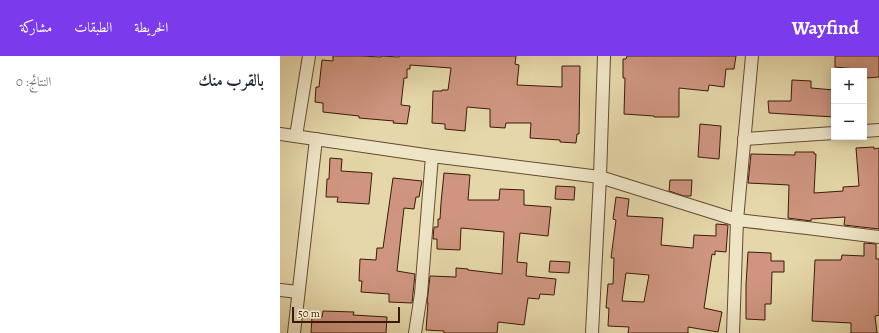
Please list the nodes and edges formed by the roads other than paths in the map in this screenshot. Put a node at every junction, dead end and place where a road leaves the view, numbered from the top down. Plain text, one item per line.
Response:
1 (309, 56) edge
2 (604, 56) edge
3 (752, 56) edge
4 (879, 130) edge
5 (867, 131) edge
6 (831, 133) edge
7 (280, 134) edge
8 (296, 136) junction
9 (744, 139) junction
10 (316, 140) junction
11 (432, 156) junction
12 (600, 177) junction
13 (737, 220) junction
14 (879, 237) edge
15 (280, 290) edge
16 (298, 292) junction
17 (294, 333) edge
18 (415, 333) edge
19 (592, 333) edge
20 (733, 333) edge

1 - 8 street
2 - 12 street
3 - 9 street
4 - 5 street
6 - 9 street
7 - 8 street
8 - 10 street
9 - 13 street
10 - 11 street
10 - 16 street
11 - 12 street
11 - 18 street
12 - 13 street
12 - 19 street
13 - 14 street
13 - 20 street
15 - 16 street
16 - 17 street

